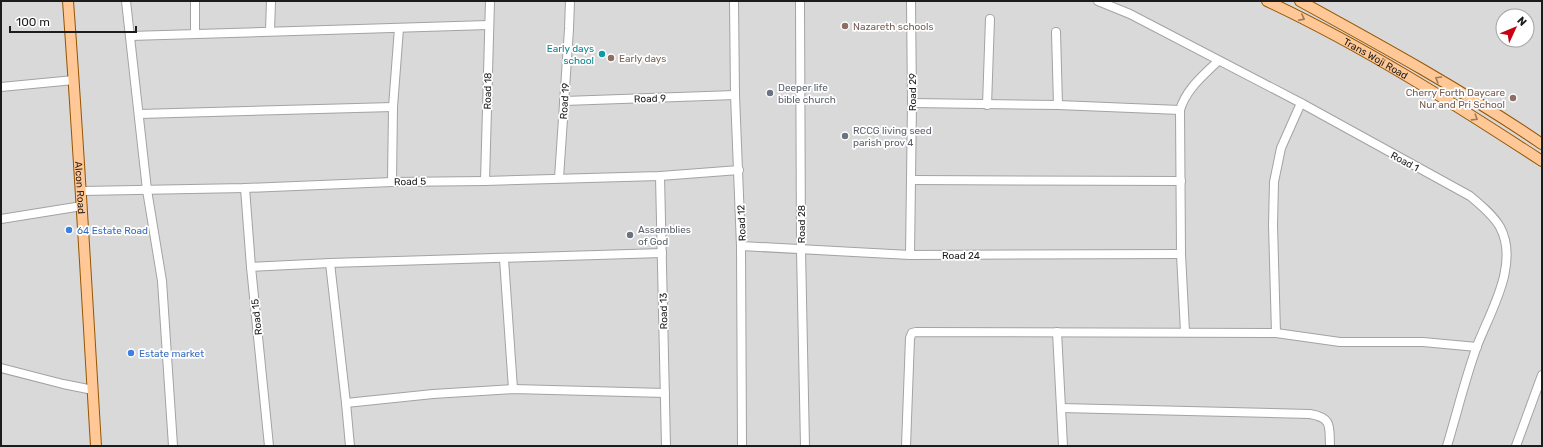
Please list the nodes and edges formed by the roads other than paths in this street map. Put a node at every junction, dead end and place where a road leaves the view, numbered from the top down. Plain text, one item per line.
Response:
1 (68, 1) edge
2 (126, 1) edge
3 (195, 1) edge
4 (271, 1) edge
5 (490, 1) edge
6 (570, 1) edge
7 (734, 1) edge
8 (800, 1) edge
9 (911, 1) edge
10 (1098, 1) edge
11 (1267, 1) edge
12 (1300, 1) edge
13 (990, 19) dead end
14 (1336, 21) junction
15 (488, 25) junction
16 (399, 28) junction
17 (270, 31) junction
18 (1056, 32) dead end
19 (1328, 32) junction
20 (195, 34) junction
21 (130, 36) junction
22 (1218, 61) junction
23 (1408, 61) junction
24 (1402, 74) junction
25 (74, 80) junction
26 (1, 87) edge
27 (735, 95) junction
28 (564, 101) junction
29 (912, 103) junction
30 (1301, 103) junction
31 (986, 105) junction
32 (1058, 105) junction
33 (393, 107) junction
34 (1180, 110) junction
35 (139, 114) junction
36 (1542, 144) edge
37 (1542, 161) edge
38 (739, 170) junction
39 (660, 176) junction
40 (559, 178) junction
41 (911, 180) junction
42 (485, 181) junction
43 (1181, 181) junction
44 (392, 182) junction
45 (246, 188) junction
46 (146, 190) junction
47 (82, 191) junction
48 (82, 206) junction
49 (1, 219) edge
50 (741, 246) junction
51 (801, 250) junction
52 (662, 253) junction
53 (1181, 254) junction
54 (910, 255) junction
55 (504, 259) junction
56 (330, 263) junction
57 (251, 267) junction
58 (1057, 332) junction
59 (1185, 332) junction
60 (1276, 333) junction
61 (1477, 348) junction
62 (1, 368) edge
63 (1542, 375) edge
64 (92, 390) junction
65 (513, 390) junction
66 (665, 393) junction
67 (346, 403) junction
68 (1061, 408) junction
69 (96, 446) edge
70 (173, 446) edge
71 (270, 446) edge
72 (350, 446) edge
73 (666, 446) edge
74 (742, 446) edge
75 (806, 446) edge
76 (906, 446) edge
77 (1063, 446) edge
78 (1330, 446) edge
79 (1447, 446) edge
80 (1516, 446) edge

1 - 25 main road, Alcon Road
2 - 21 street
3 - 20 street
4 - 17 street
5 - 15 street, Road 18
6 - 28 street, Road 19
7 - 27 street, Road 12
8 - 51 street, Road 28
9 - 29 street, Road 29
10 - 22 street, Road 1
11 -> 19 main road, Trans Woji Road
12 - 14 main road, Trans Woji Road
13 - 31 street
14 - 19 main road
14 - 23 main road, Trans Woji Road
15 - 16 street
15 - 42 street, Road 18
16 - 17 street
16 - 33 street
17 - 20 street
18 - 32 street
19 - 24 main road, Trans Woji Road
20 - 21 street
21 - 35 street
22 - 30 street, Road 1
22 - 34 street
23 - 24 main road
36 -> 23 main road, Trans Woji Road
24 -> 37 main road, Trans Woji Road
25 - 26 street
25 - 47 main road, Alcon Road
27 - 28 street, Road 9
27 - 38 street, Road 12
28 - 40 street, Road 19
29 - 31 street
29 - 41 street, Road 29
30 - 60 street
30 - 61 street, Road 1
31 - 32 street
32 - 34 street
33 - 35 street
33 - 44 street
34 - 43 street
35 - 46 street
38 - 39 street, Road 5
38 - 50 street, Road 12
39 - 40 street, Road 5
39 - 52 street, Road 13
40 - 42 street, Road 5
41 - 43 street
41 - 54 street, Road 29
42 - 44 street, Road 5
43 - 53 street
44 - 45 street, Road 5
45 - 46 street, Road 5
45 - 57 street, Road 15
46 - 47 street, Road 5
46 - 70 street
47 - 48 main road, Alcon Road
48 - 49 street
48 - 64 main road, Alcon Road
50 - 51 street, Road 24
50 - 74 street, Road 12
51 - 54 street, Road 24
51 - 75 street, Road 28
52 - 55 street
52 - 66 street, Road 13
53 - 54 street, Road 24
53 - 59 street
55 - 56 street
55 - 65 street
56 - 57 street
56 - 67 street
57 - 71 street, Road 15
58 - 59 street
58 - 68 street
58 - 76 street
59 - 60 street
60 - 61 street
61 - 79 street, Road 1
62 - 64 street
63 - 80 street
64 - 69 main road, Alcon Road
65 - 66 street
65 - 67 street
66 - 73 street, Road 13
67 - 72 street
68 - 77 street
68 - 78 street

